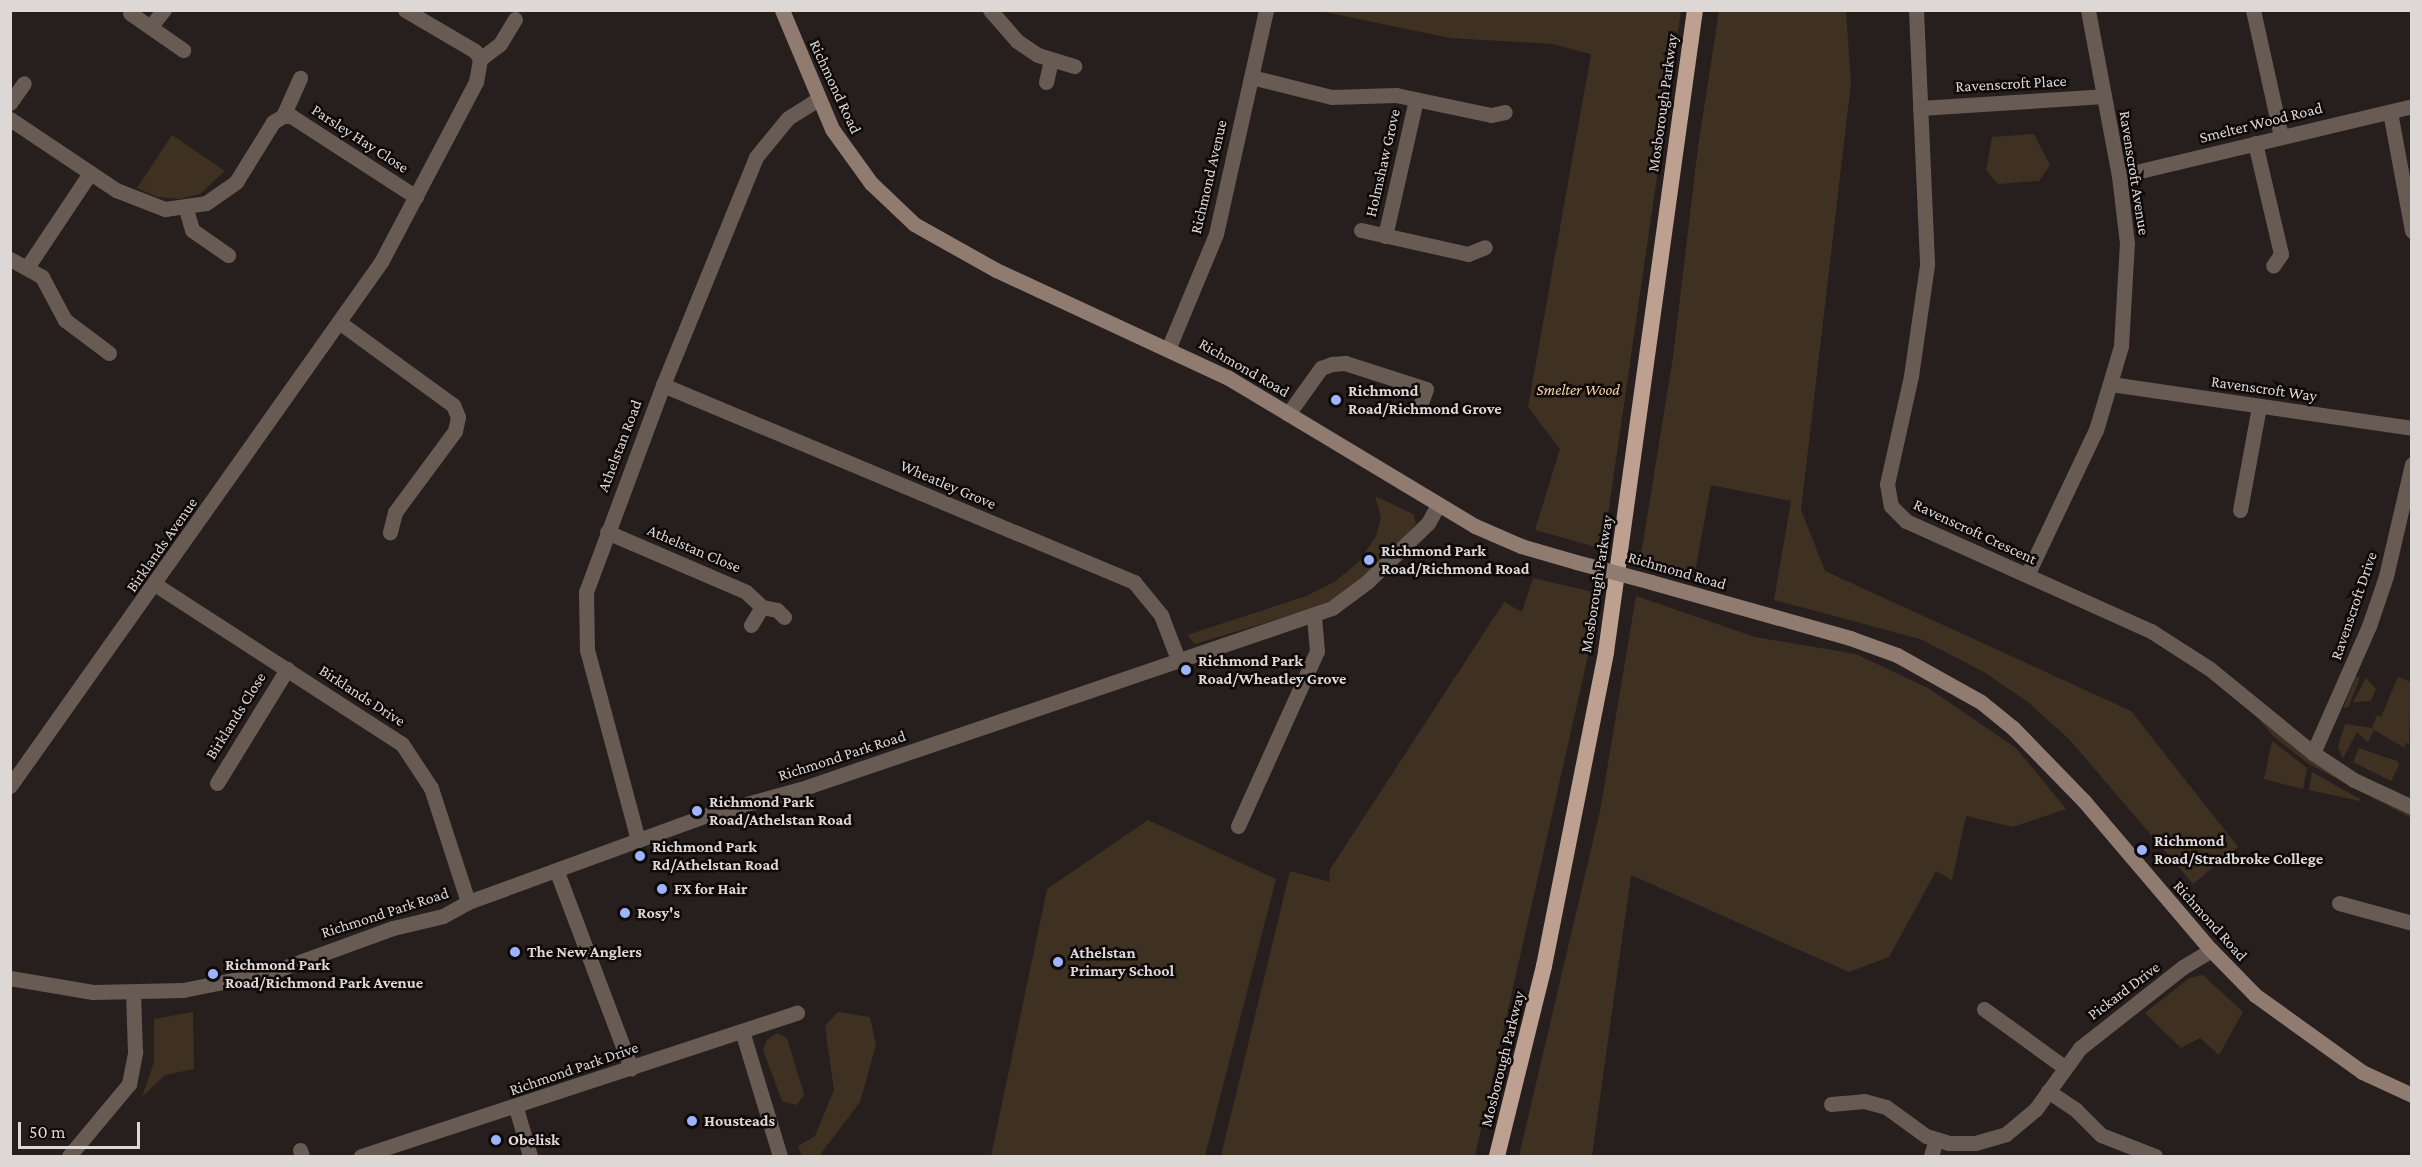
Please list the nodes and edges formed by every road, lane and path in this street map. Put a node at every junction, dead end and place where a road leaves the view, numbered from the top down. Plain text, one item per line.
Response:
1 (164, 10) edge
2 (405, 10) edge
3 (782, 10) edge
4 (990, 10) edge
5 (1266, 10) edge
6 (1695, 10) edge
7 (1916, 10) edge
8 (2088, 10) edge
9 (2253, 10) edge
10 (129, 13) dead end
11 (515, 19) dead end
12 (150, 27) junction
13 (183, 51) dead end
14 (480, 59) junction
15 (1051, 61) junction
16 (1074, 66) dead end
17 (1251, 77) junction
18 (300, 78) dead end
19 (1046, 82) dead end
20 (24, 83) dead end
21 (2104, 96) junction
22 (818, 99) junction
23 (1416, 99) junction
24 (10, 103) edge
25 (2412, 106) edge
26 (1920, 108) junction
27 (1505, 112) dead end
28 (2390, 112) junction
29 (283, 116) junction
30 (10, 119) edge
31 (2281, 136) junction
32 (2255, 143) junction
33 (90, 173) junction
34 (2119, 176) junction
35 (416, 197) junction
36 (186, 209) junction
37 (1361, 230) dead end
38 (2412, 231) edge
39 (1385, 236) junction
40 (1485, 247) dead end
41 (228, 255) dead end
42 (10, 259) edge
43 (28, 266) junction
44 (2272, 266) dead end
45 (339, 322) junction
46 (1169, 347) junction
47 (109, 353) dead end
48 (2111, 384) junction
49 (663, 385) junction
50 (2259, 406) junction
51 (1419, 408) dead end
52 (1288, 414) junction
53 (2412, 428) edge
54 (2412, 464) edge
55 (1438, 506) junction
56 (2240, 510) dead end
57 (390, 532) dead end
58 (607, 532) junction
59 (2027, 575) junction
60 (156, 585) junction
61 (762, 607) junction
62 (1314, 615) junction
63 (784, 616) dead end
64 (751, 625) dead end
65 (1179, 662) junction
66 (287, 669) junction
67 (2313, 753) junction
68 (217, 783) dead end
69 (10, 786) edge
70 (2412, 807) edge
71 (1238, 826) dead end
72 (638, 840) junction
73 (557, 872) junction
74 (468, 902) junction
75 (2339, 903) dead end
76 (2412, 923) edge
77 (2211, 950) junction
78 (10, 978) edge
79 (133, 992) junction
80 (1984, 1009) dead end
81 (797, 1013) dead end
82 (742, 1032) junction
83 (2064, 1066) junction
84 (631, 1068) junction
85 (2048, 1091) junction
86 (2412, 1095) edge
87 (1831, 1104) dead end
88 (516, 1108) junction
89 (1936, 1140) junction
90 (69, 1156) edge
91 (362, 1156) edge
92 (530, 1156) edge
93 (780, 1156) edge
94 (1497, 1156) edge
95 (1931, 1156) edge
96 (2155, 1156) edge

1 - 12 street
2 - 14 street
3 - 22 main road, Richmond Road
4 - 15 street
5 - 17 street, Richmond Avenue
6 - 94 highway, Mosborough Parkway
7 - 26 street, Ravenscroft Crescent
8 - 21 street, Ravenscroft Avenue
9 - 31 street
10 - 12 street
11 - 14 street
12 - 13 street
14 - 35 street, Birklands Avenue
15 - 16 street
15 - 19 street
17 - 23 street
17 - 46 street, Richmond Avenue
18 - 29 street, Parsley Hay Close
20 - 24 street
21 - 26 street, Ravenscroft Place
21 - 34 street, Ravenscroft Avenue
22 - 46 main road, Richmond Road
22 - 49 street, Athelstan Road
23 - 27 street
23 - 39 street, Holmshaw Grove
25 - 28 street, Smelter Wood Road
26 - 59 street, Ravenscroft Crescent
28 - 31 street, Smelter Wood Road
28 - 38 street
29 - 35 street, Parsley Hay Close
29 - 36 street, Parsley Hay Close
30 - 33 street
31 - 32 street, Smelter Wood Road
32 - 34 street, Smelter Wood Road
32 - 44 street
33 - 36 street
33 - 43 street
34 - 48 street, Ravenscroft Avenue
35 - 45 street, Birklands Avenue
36 - 41 street
37 - 39 street, Holmshaw Grove
39 - 40 street, Holmshaw Grove
42 - 43 street
43 - 47 street
45 - 57 street
45 - 60 street, Birklands Avenue
46 - 52 main road, Richmond Road
48 - 50 street, Ravenscroft Way
48 - 59 street, Ravenscroft Avenue
49 - 58 street, Athelstan Road
49 - 65 street, Wheatley Grove
50 - 53 street, Ravenscroft Way
50 - 56 street
51 - 52 street
52 - 55 main road, Richmond Road
54 - 67 street, Ravenscroft Drive
55 - 62 street, Richmond Park Road
55 - 77 main road, Richmond Road, bridge
58 - 61 street, Athelstan Close
58 - 72 street, Athelstan Road
59 - 67 street, Ravenscroft Crescent
60 - 66 street, Birklands Drive
60 - 69 street, Birklands Avenue
61 - 63 street, Athelstan Close
61 - 64 street
62 - 65 street, Richmond Park Road
62 - 71 street
65 - 72 street, Richmond Park Road
66 - 68 street, Birklands Close
66 - 74 street, Birklands Drive
67 - 70 street, Ravenscroft Crescent
72 - 73 street, Richmond Park Road
73 - 74 street, Richmond Park Road
73 - 84 street
74 - 79 street, Richmond Park Road
75 - 76 street
77 - 83 street, Pickard Drive
77 - 86 main road, Richmond Road
78 - 79 street, Richmond Park Road
79 - 90 street
80 - 83 street
81 - 82 street, Richmond Park Drive
82 - 84 street, Richmond Park Drive
82 - 93 street
83 - 85 street, Pickard Drive
84 - 88 street, Richmond Park Drive
85 - 89 street, Pickard Drive
85 - 96 street
87 - 89 street, Pickard Drive
88 - 91 street, Richmond Park Drive
88 - 92 street
89 - 95 street

